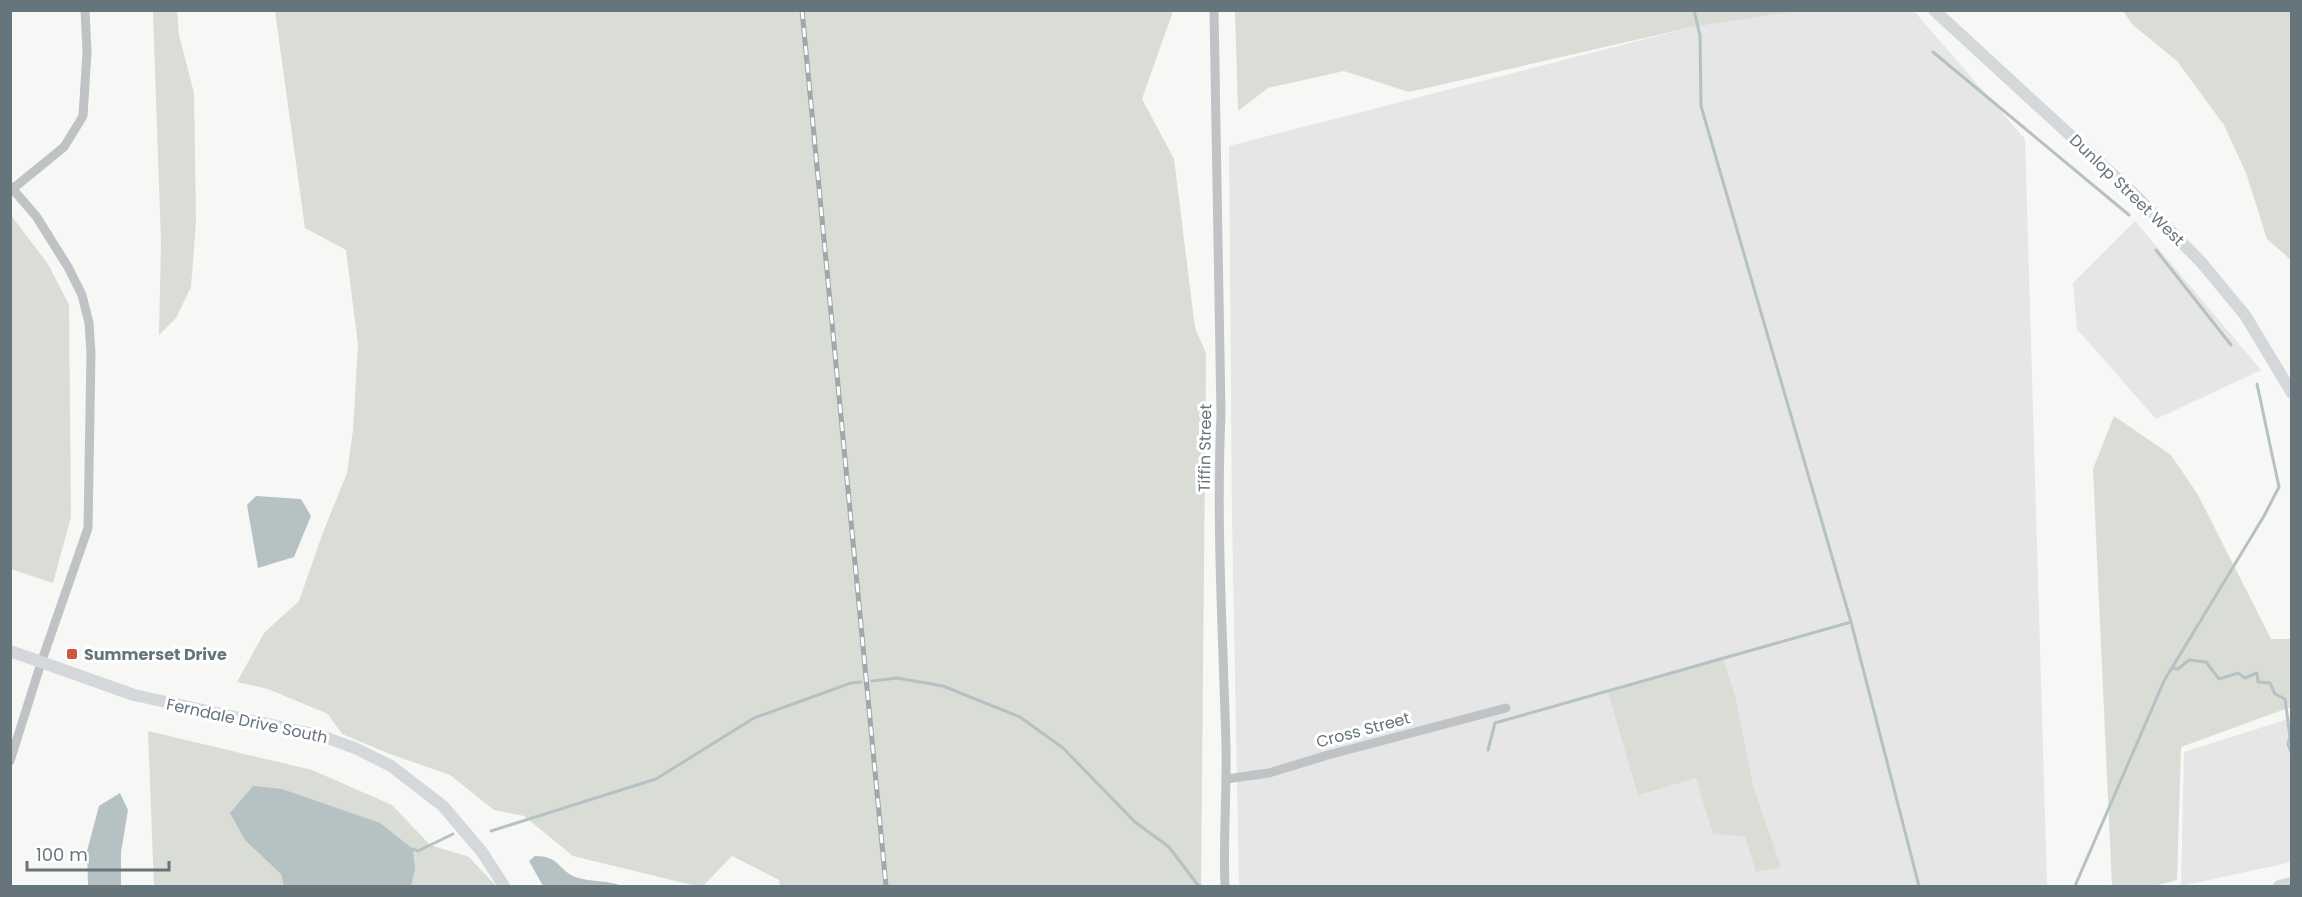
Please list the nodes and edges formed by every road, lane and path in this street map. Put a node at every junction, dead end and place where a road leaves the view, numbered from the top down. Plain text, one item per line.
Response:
1 (85, 10) edge
2 (1214, 10) edge
3 (1934, 10) edge
4 (11, 188) edge
5 (2292, 393) edge
6 (10, 651) edge
7 (40, 663) junction
8 (1506, 708) dead end
9 (10, 761) edge
10 (1226, 779) junction
11 (2292, 883) edge
12 (504, 886) edge
13 (1225, 886) edge
14 (2279, 886) edge

1 - 4 street
2 - 10 street, Tiffin Street
3 - 5 main road, Dunlop Street West
4 - 7 street
6 - 7 main road, Ferndale Drive South
7 - 9 street
7 - 12 main road, Ferndale Drive South
8 - 10 street, Cross Street
10 - 13 street, Tiffin Street
11 - 14 main road

